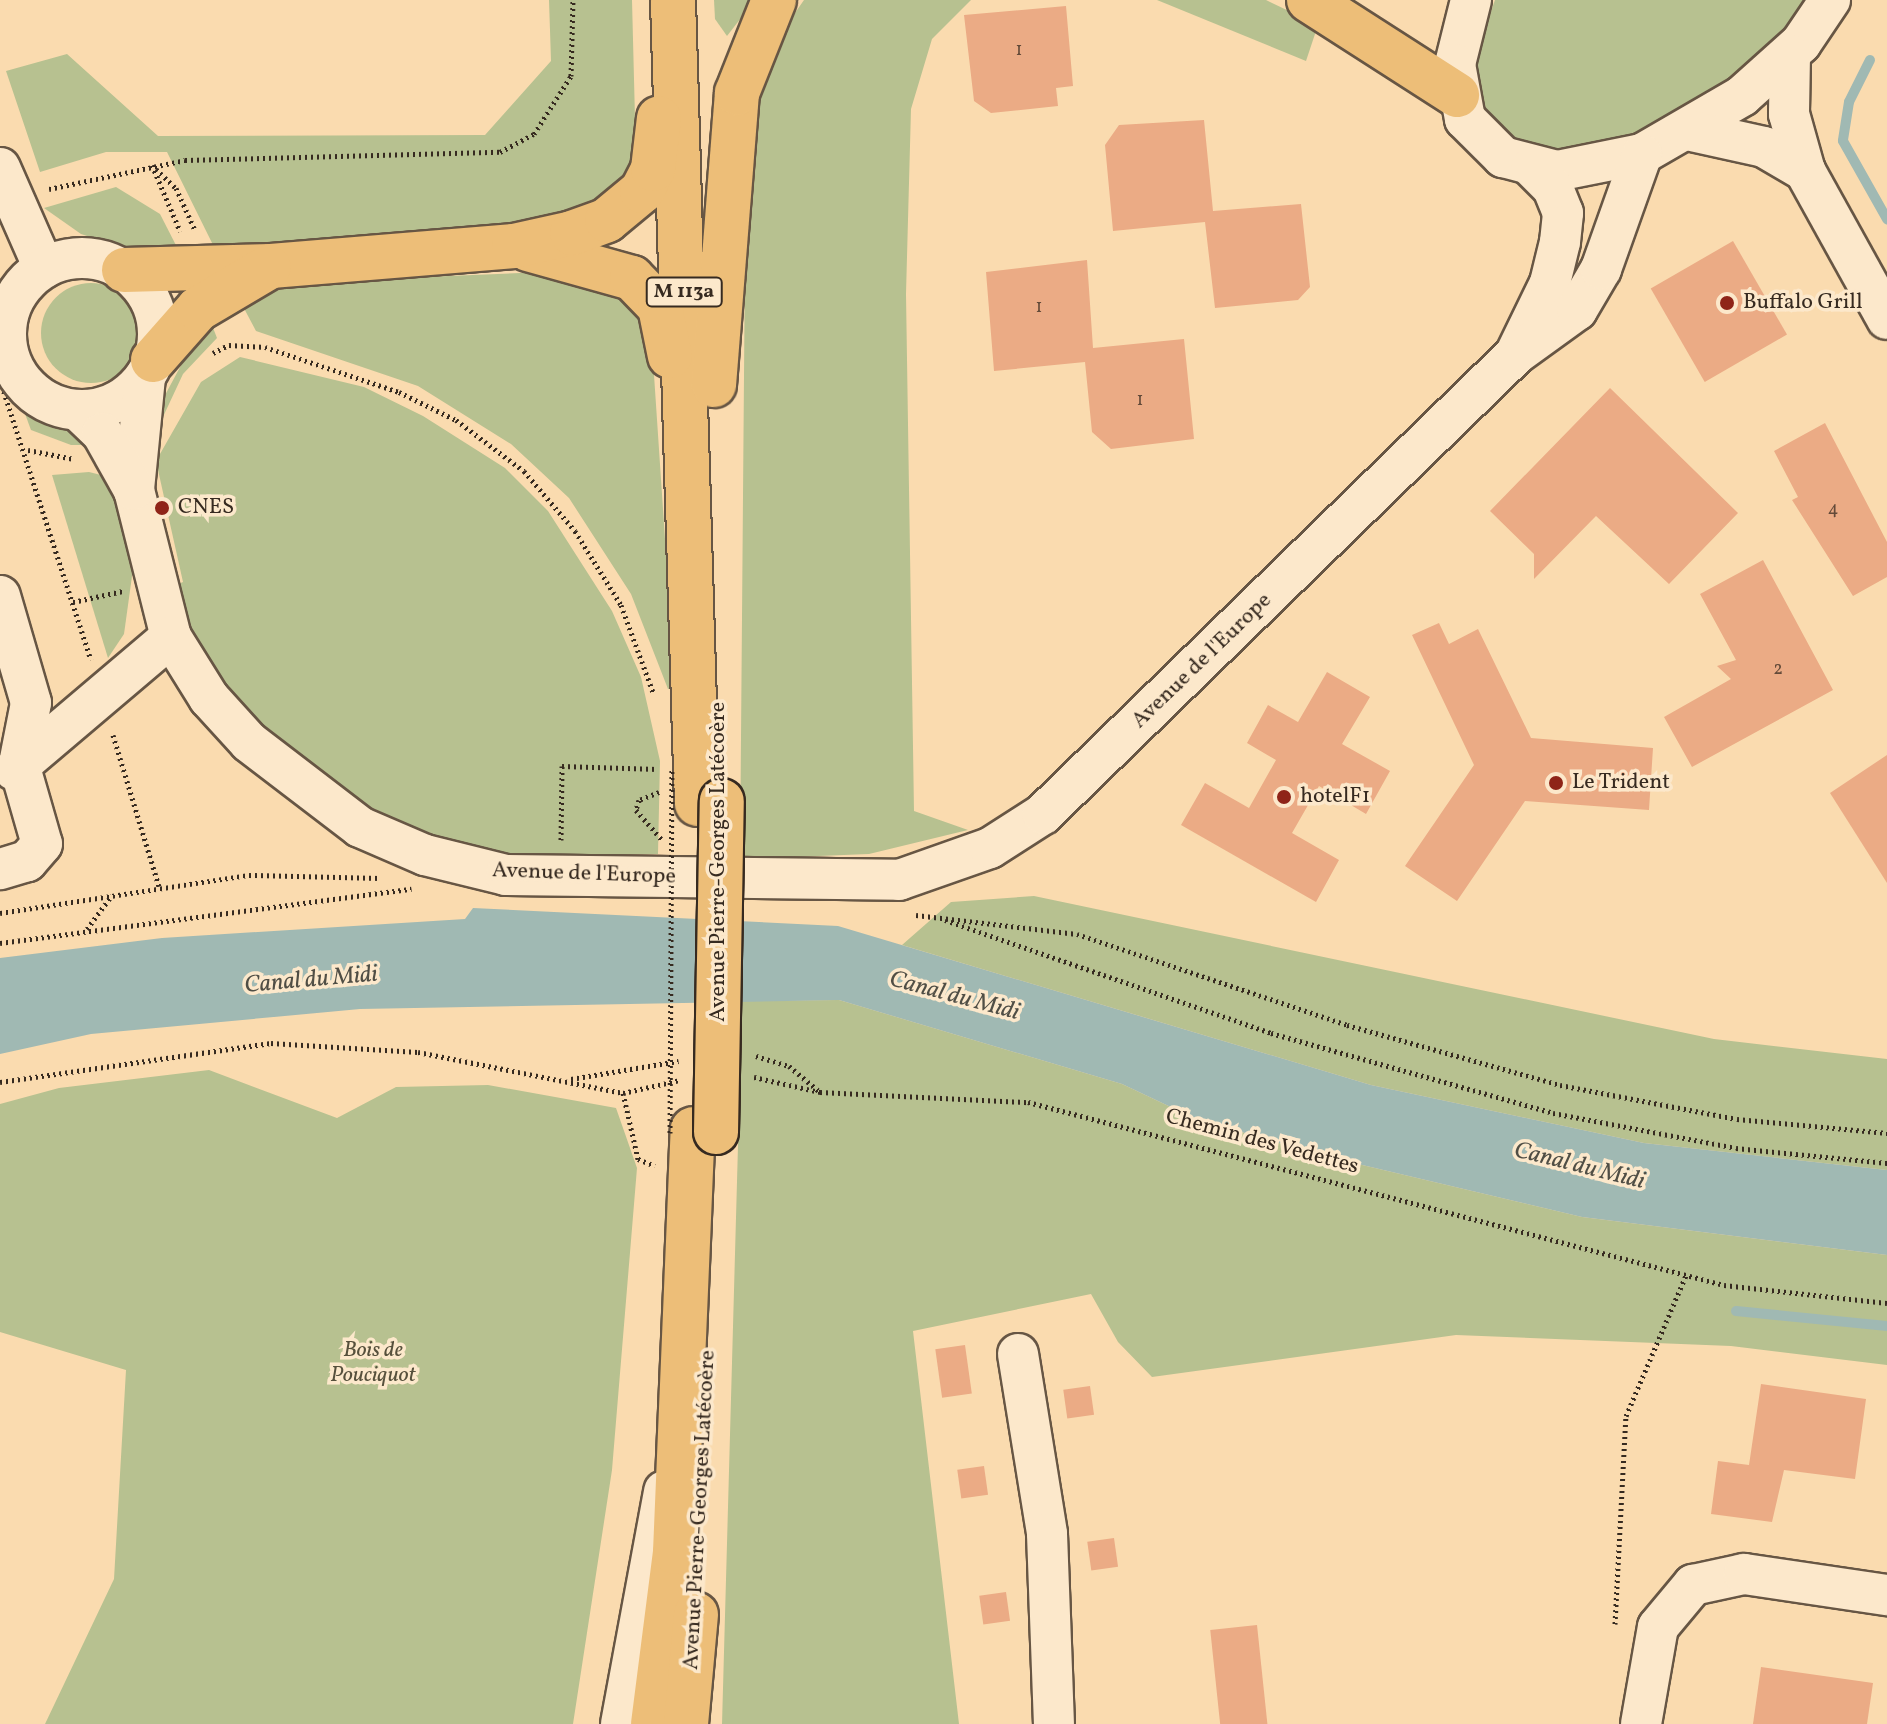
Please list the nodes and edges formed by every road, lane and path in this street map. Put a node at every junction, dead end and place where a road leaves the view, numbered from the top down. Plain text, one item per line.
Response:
1 (573, 0) edge
2 (653, 0) edge
3 (673, 0) edge
4 (692, 0) edge
5 (774, 0) edge
6 (1309, 0) edge
7 (1471, 0) edge
8 (1830, 0) edge
9 (1790, 55) junction
10 (1457, 95) junction
11 (1687, 130) junction
12 (1642, 154) junction
13 (152, 165) junction
14 (1532, 167) junction
15 (1805, 171) junction
16 (5, 185) edge
17 (198, 237) dead end
18 (514, 246) junction
19 (271, 266) junction
20 (44, 268) junction
21 (124, 270) junction
22 (1887, 319) edge
23 (229, 345) dead end
24 (1516, 354) junction
25 (3, 364) edge
26 (149, 368) junction
27 (714, 385) junction
28 (78, 410) junction
29 (28, 450) dead end
30 (134, 490) junction
31 (692, 584) junction
32 (0, 596) edge
33 (171, 637) junction
34 (657, 706) dead end
35 (670, 757) dead end
36 (655, 769) junction
37 (672, 769) junction
38 (10, 774) edge
39 (710, 803) junction
40 (0, 869) edge
41 (561, 877) junction
42 (662, 877) junction
43 (159, 886) dead end
44 (424, 888) dead end
45 (112, 894) junction
46 (0, 913) edge
47 (87, 930) junction
48 (0, 943) edge
49 (748, 1076) dead end
50 (687, 1080) dead end
51 (0, 1082) edge
52 (623, 1093) junction
53 (693, 1131) junction
54 (1887, 1133) edge
55 (1887, 1163) edge
56 (667, 1166) dead end
57 (1686, 1275) junction
58 (1887, 1303) edge
59 (1018, 1354) dead end
60 (684, 1389) junction
61 (1887, 1595) edge
62 (1615, 1624) dead end
63 (679, 1721) edge
64 (621, 1724) edge
65 (1054, 1724) edge
66 (1641, 1724) edge

1 - 13 path
2 - 18 main road
3 - 31 main road, Avenue Pierre-Georges Latécoère / M 113a
4 - 27 main road, Avenue Pierre-Georges Latécoère / M 113a
5 - 27 main road
6 - 10 main road
7 - 10 street, Avenue de l'Europe
8 - 9 street, Avenue de l'Europe
9 - 11 street, Avenue de l'Europe
9 - 15 street
10 - 14 street, Avenue de l'Europe
11 - 12 street, Avenue de l'Europe
11 - 15 street
12 - 14 street, Avenue de l'Europe
12 - 24 street, Avenue de l'Europe
13 - 16 path
13 - 17 path
14 - 24 street, Avenue de l'Europe
15 - 22 street
16 - 20 street
18 - 19 main road
18 - 31 main road
19 - 21 main road
19 - 26 main road
20 - 21 street
20 - 25 street
21 - 26 street
23 - 34 path
24 - 42 street, Avenue de l'Europe
25 - 28 street
25 - 29 path
26 - 28 street
26 - 30 street, Avenue de l'Europe
27 - 39 main road, Avenue Pierre-Georges Latécoère / M 113a
28 - 30 street, Avenue de l'Europe
30 - 33 street, Avenue de l'Europe
31 - 39 main road, Avenue Pierre-Georges Latécoère / M 113a
32 - 38 street
33 - 38 street
33 - 41 street, Avenue de l'Europe
35 - 37 path
36 - 37 path
36 - 41 path
36 - 42 path
37 - 53 path, bridge
38 - 40 street
39 - 53 main road, Avenue Pierre-Georges Latécoère / M 113a
41 - 42 street, Avenue de l'Europe
43 - 45 path
44 - 47 path
45 - 46 path
45 - 47 path
47 - 48 path
49 - 57 path, Chemin des Vedettes
50 - 52 path
51 - 52 path
52 - 56 path
53 - 60 main road, Avenue Pierre-Georges Latécoère
53 - 63 main road, Avenue Pierre-Georges Latécoère
54 - 55 path
57 - 58 path, Chemin des Vedettes
57 - 62 path
59 - 65 street
60 - 63 main road, Avenue Pierre-Georges Latécoère
60 - 64 street, Avenue Pierre-Georges Latécoère
61 - 66 street

